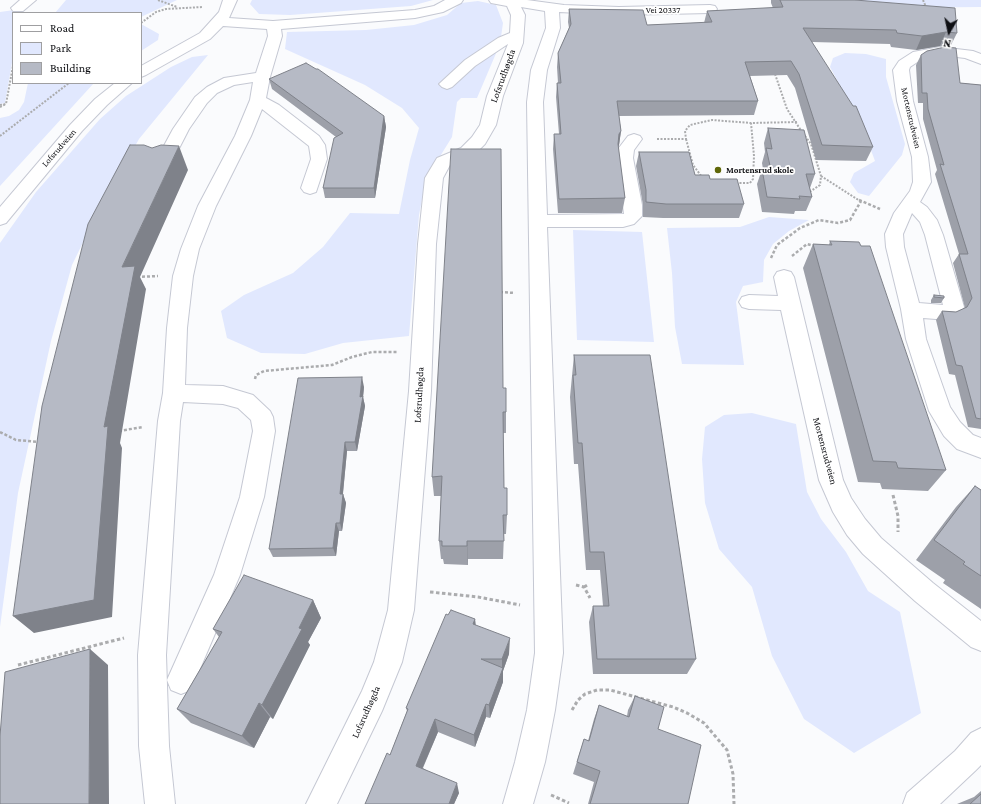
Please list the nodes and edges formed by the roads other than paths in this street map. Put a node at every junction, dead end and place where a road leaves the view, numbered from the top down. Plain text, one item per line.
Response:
1 (230, 0) edge
2 (456, 0) edge
3 (504, 1) edge
4 (552, 7) junction
5 (710, 9) edge
6 (219, 22) junction
7 (274, 25) junction
8 (517, 35) junction
9 (981, 60) edge
10 (142, 71) edge
11 (262, 77) junction
12 (123, 84) edge
13 (446, 84) dead end
14 (258, 100) junction
15 (634, 139) road end
16 (162, 166) edge
17 (310, 188) dead end
18 (910, 203) junction
19 (0, 219) edge
20 (538, 221) junction
21 (782, 274) road end
22 (749, 302) dead end
23 (789, 303) junction
24 (911, 309) junction
25 (174, 392) junction
26 (981, 448) edge
27 (981, 638) edge
28 (181, 680) dead end
29 (981, 743) edge
30 (160, 804) edge
31 (321, 804) edge
32 (518, 804) edge
33 (918, 804) edge

1 - 6 street
2 - 7 street
3 - 4 street, Vei 20337
3 - 8 street, Lofsrudhøgda
4 - 5 street, Vei 20337
4 - 20 street
6 - 7 street
6 - 10 street
7 - 11 street
8 - 13 street
8 - 31 street, Lofsrudhøgda
9 - 18 street, Mortensrudveien
11 - 14 street
11 - 16 street
12 - 19 street, Lofsrudveien
14 - 17 street
14 - 25 street
15 - 20 street
18 - 24 street, Mortensrudveien
18 - 24 street
20 - 32 street
21 - 23 street, Mortensrudveien
22 - 23 street
23 - 27 street, Mortensrudveien
24 - 26 street, Mortensrudveien
25 - 28 street
25 - 30 street
29 - 33 street

